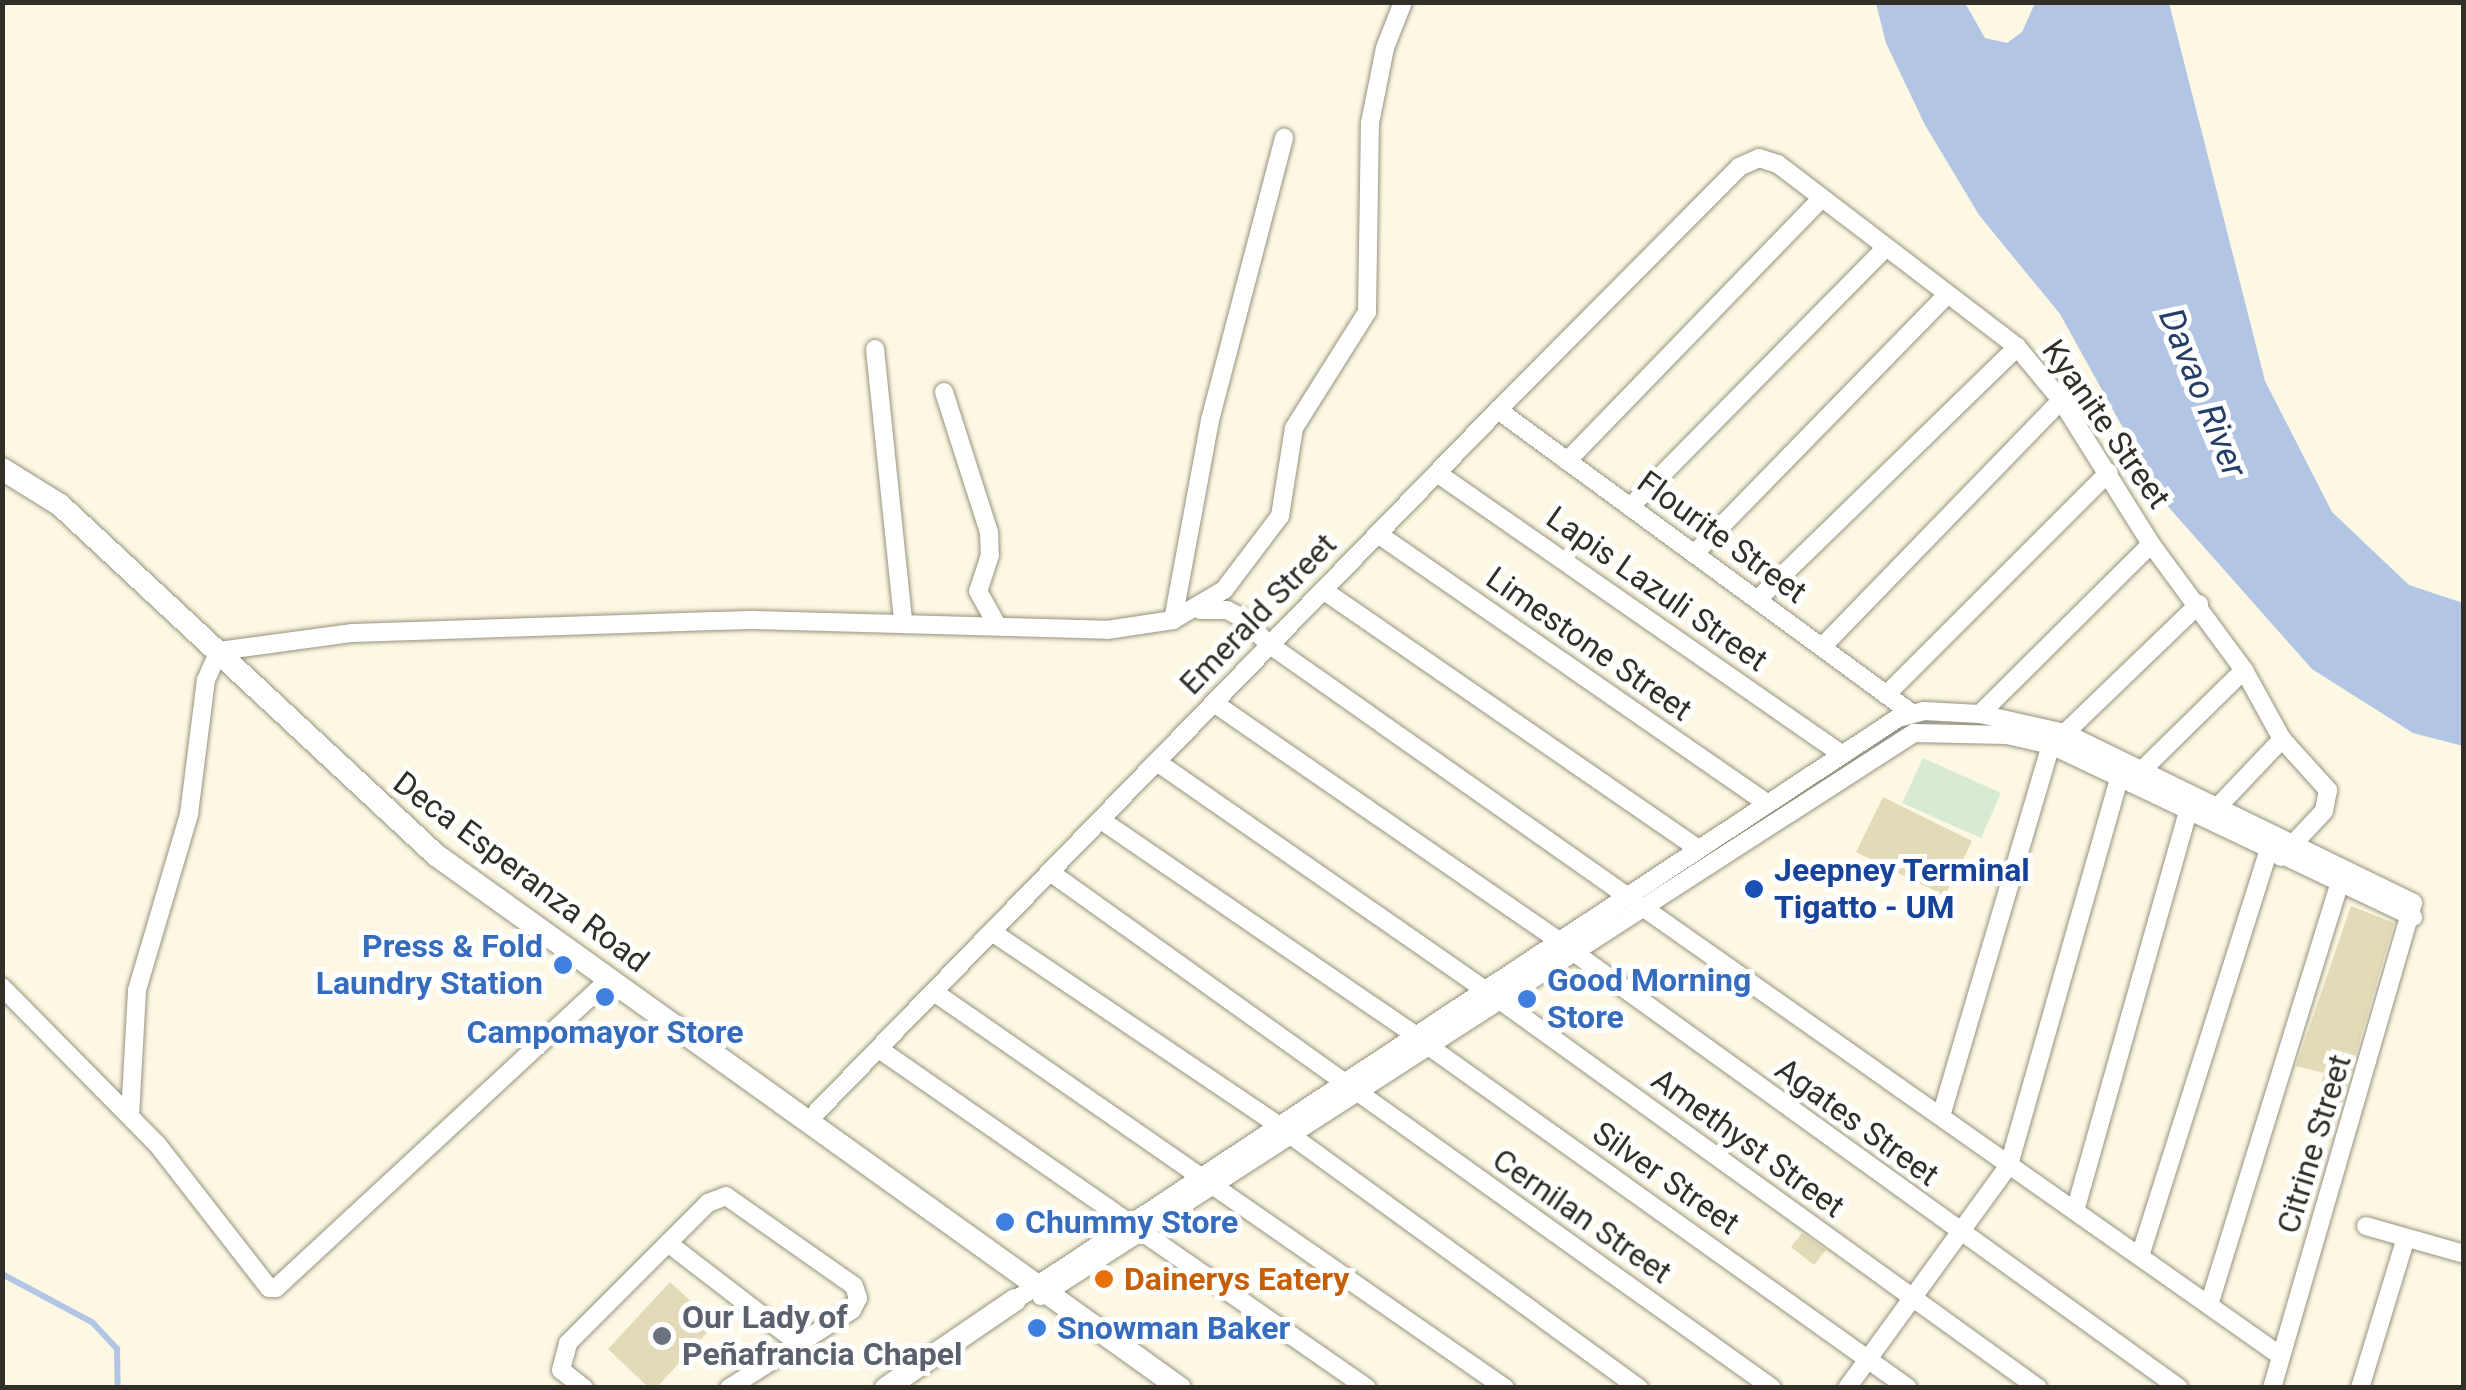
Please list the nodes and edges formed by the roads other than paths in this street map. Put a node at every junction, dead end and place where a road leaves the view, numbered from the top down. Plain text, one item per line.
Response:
1 (1403, 2) edge
2 (1284, 138) dead end
3 (1759, 158) joint
4 (1822, 198) junction
5 (1885, 248) junction
6 (1946, 296) junction
7 (2017, 347) junction
8 (875, 349) dead end
9 (944, 392) dead end
10 (2061, 400) junction
11 (1498, 410) junction
12 (1568, 461) junction
13 (2, 469) edge
14 (2109, 472) junction
15 (1437, 473) junction
16 (1630, 507) junction
17 (1378, 534) junction
18 (2151, 544) junction
19 (1694, 554) junction
20 (1324, 590) junction
21 (1757, 600) junction
22 (2199, 604) junction
23 (1198, 610) junction
24 (1173, 620) junction
25 (903, 622) junction
26 (997, 626) junction
27 (1270, 645) junction
28 (1822, 647) junction
29 (219, 651) junction
30 (2244, 670) junction
31 (1886, 695) junction
32 (1214, 703) junction
33 (1910, 712) junction
34 (1980, 714) junction
35 (2058, 739) junction
36 (2282, 739) junction
37 (1842, 754) junction
38 (1157, 762) junction
39 (2128, 773) junction
40 (1767, 803) junction
41 (2201, 809) junction
42 (1101, 820) junction
43 (2279, 847) junction
44 (1698, 850) junction
45 (1050, 872) junction
46 (2342, 876) junction
47 (1627, 896) junction
48 (1644, 908) junction
49 (992, 932) junction
50 (1558, 941) junction
51 (1574, 953) junction
52 (608, 981) junction
53 (2, 987) edge
54 (1485, 989) junction
55 (934, 992) junction
56 (1501, 1000) junction
57 (1422, 1041) junction
58 (879, 1048) junction
59 (1349, 1089) junction
60 (130, 1116) junction
61 (1940, 1116) junction
62 (808, 1121) junction
63 (1285, 1131) junction
64 (2010, 1165) junction
65 (1210, 1180) junction
66 (2075, 1211) junction
67 (1138, 1226) junction
68 (2366, 1226) dead end
69 (1960, 1233) junction
70 (2406, 1238) junction
71 (668, 1243) junction
72 (2464, 1254) edge
73 (2140, 1256) junction
74 (1041, 1290) junction
75 (1911, 1299) junction
76 (1015, 1300) joint
77 (2209, 1305) junction
78 (799, 1344) junction
79 (2281, 1356) junction
80 (1868, 1359) junction
81 (584, 1388) edge
82 (729, 1388) edge
83 (886, 1388) edge
84 (1180, 1388) edge
85 (1367, 1388) edge
86 (1506, 1388) edge
87 (1640, 1388) edge
88 (1772, 1388) edge
89 (1846, 1388) edge
90 (1908, 1388) edge
91 (2038, 1388) edge
92 (2179, 1388) edge
93 (2272, 1388) edge
94 (2360, 1388) edge

1 - 23 street
2 - 24 street
3 - 4 street, Kyanite Street
3 - 11 street, Emerald Street
4 - 5 street, Kyanite Street
4 - 12 street
5 - 6 street, Kyanite Street
5 - 16 street
6 - 7 street, Kyanite Street
6 - 19 street
7 - 10 street, Kyanite Street
7 - 21 street
8 - 25 street
9 - 26 street
10 - 14 street, Kyanite Street
10 - 28 street
11 - 12 street, Flourite Street
11 - 15 street, Emerald Street
12 - 16 street, Flourite Street
13 - 29 street, Deca Esperanza Road
14 - 18 street, Kyanite Street
14 - 31 street
15 - 17 street, Emerald Street
15 - 37 street, Lapis Lazuli Street
16 - 19 street, Flourite Street
17 - 20 street, Emerald Street
17 - 40 street, Limestone Street
18 - 22 street, Kyanite Street
18 - 34 street
19 - 21 street, Flourite Street
20 - 27 street, Emerald Street
20 - 44 street
21 - 28 street, Flourite Street
22 - 30 street, Kyanite Street
22 - 35 street
23 - 24 street
23 - 27 street
24 - 26 street
25 - 26 street
25 - 29 street
27 - 32 street, Emerald Street
27 - 47 street
28 - 31 street, Flourite Street
29 - 52 street, Deca Esperanza Road
29 - 60 street
30 - 36 street, Kyanite Street
30 - 39 street
31 - 33 street, Flourite Street
32 - 38 street, Emerald Street
32 - 50 street
33 - 34 street
33 - 37 street
34 - 35 street
35 - 39 street
35 - 48 street
35 - 61 street
36 - 41 street
36 - 43 street, Kyanite Street
37 - 40 street
38 - 42 street, Emerald Street
38 - 54 street, Amethyst Street
39 - 41 street
39 - 64 street
40 - 44 street
41 - 43 street
41 - 66 street
42 - 45 street, Emerald Street
42 - 57 street, Silver Street
43 - 46 street
43 - 73 street
44 - 47 street
45 - 49 street, Emerald Street
45 - 59 street, Cernilan Street
46 - 77 street
46 - 79 street, Citrine Street
47 - 48 street
47 - 50 street
48 - 51 street
48 - 61 street
49 - 55 street, Emerald Street
49 - 63 street
50 - 54 street
51 - 56 street
51 - 69 street, Agates Street
52 - 60 street
52 - 62 street, Deca Esperanza Road
53 - 60 street
54 - 56 street, Amethyst Street
54 - 57 street
55 - 58 street, Emerald Street
55 - 65 street
56 - 57 street
56 - 75 street, Amethyst Street
57 - 59 street
57 - 80 street, Silver Street
58 - 62 street, Emerald Street
58 - 67 street
59 - 63 street
59 - 88 street, Cernilan Street
61 - 64 street
62 - 74 street, Deca Esperanza Road
63 - 65 street
63 - 87 street
64 - 66 street
64 - 69 street
65 - 67 street
65 - 86 street
66 - 73 street
67 - 74 street
67 - 85 street
68 - 70 street
69 - 75 street
69 - 92 street, Agates Street
70 - 72 street
70 - 94 street
71 - 78 street
71 - 78 street
71 - 81 street
73 - 77 street
74 - 76 street
74 - 84 street, Deca Esperanza Road
75 - 80 street
75 - 91 street, Amethyst Street
76 - 83 street
77 - 79 street
78 - 82 street
79 - 93 street, Citrine Street
80 - 89 street
80 - 90 street, Silver Street

